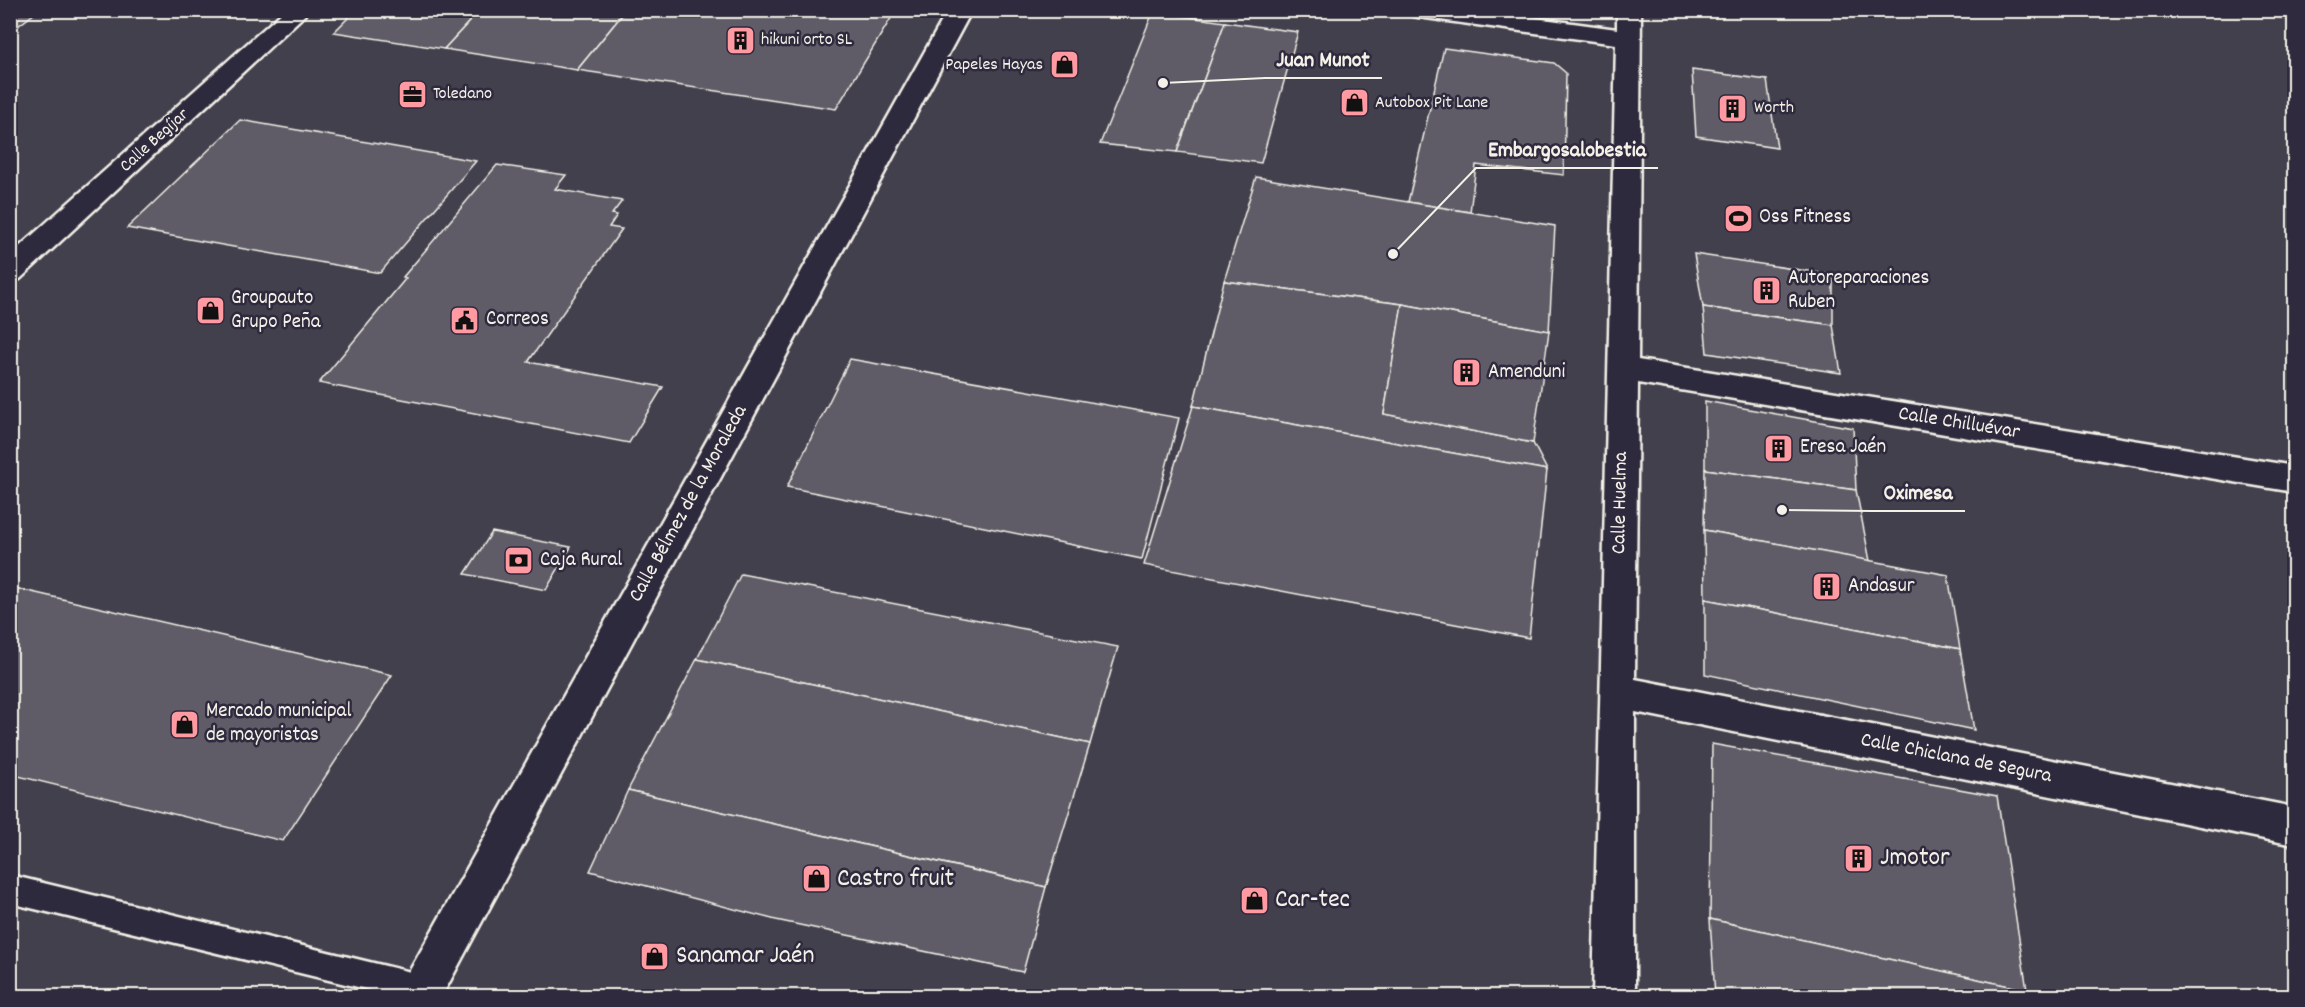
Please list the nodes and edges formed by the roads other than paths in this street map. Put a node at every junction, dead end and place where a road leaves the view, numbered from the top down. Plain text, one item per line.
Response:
1 (299, 10) edge
2 (960, 10) edge
3 (1418, 10) edge
4 (2284, 10) edge
5 (2295, 12) edge
6 (1629, 24) edge
7 (10, 272) edge
8 (1624, 369) junction
9 (2295, 479) edge
10 (1617, 692) junction
11 (2295, 826) edge
12 (10, 889) edge
13 (421, 993) edge
14 (1614, 996) edge

1 - 7 street, Calle Begíjar
2 - 13 street, Calle Bélmez de la Moraleda
3 - 6 street
4 - 5 street
6 - 8 street, Calle Huelma
8 - 9 street, Calle Chilluévar
8 - 10 street, Calle Huelma
10 - 11 street, Calle Chiclana de Segura
10 - 14 street, Calle Huelma
12 - 13 lane

